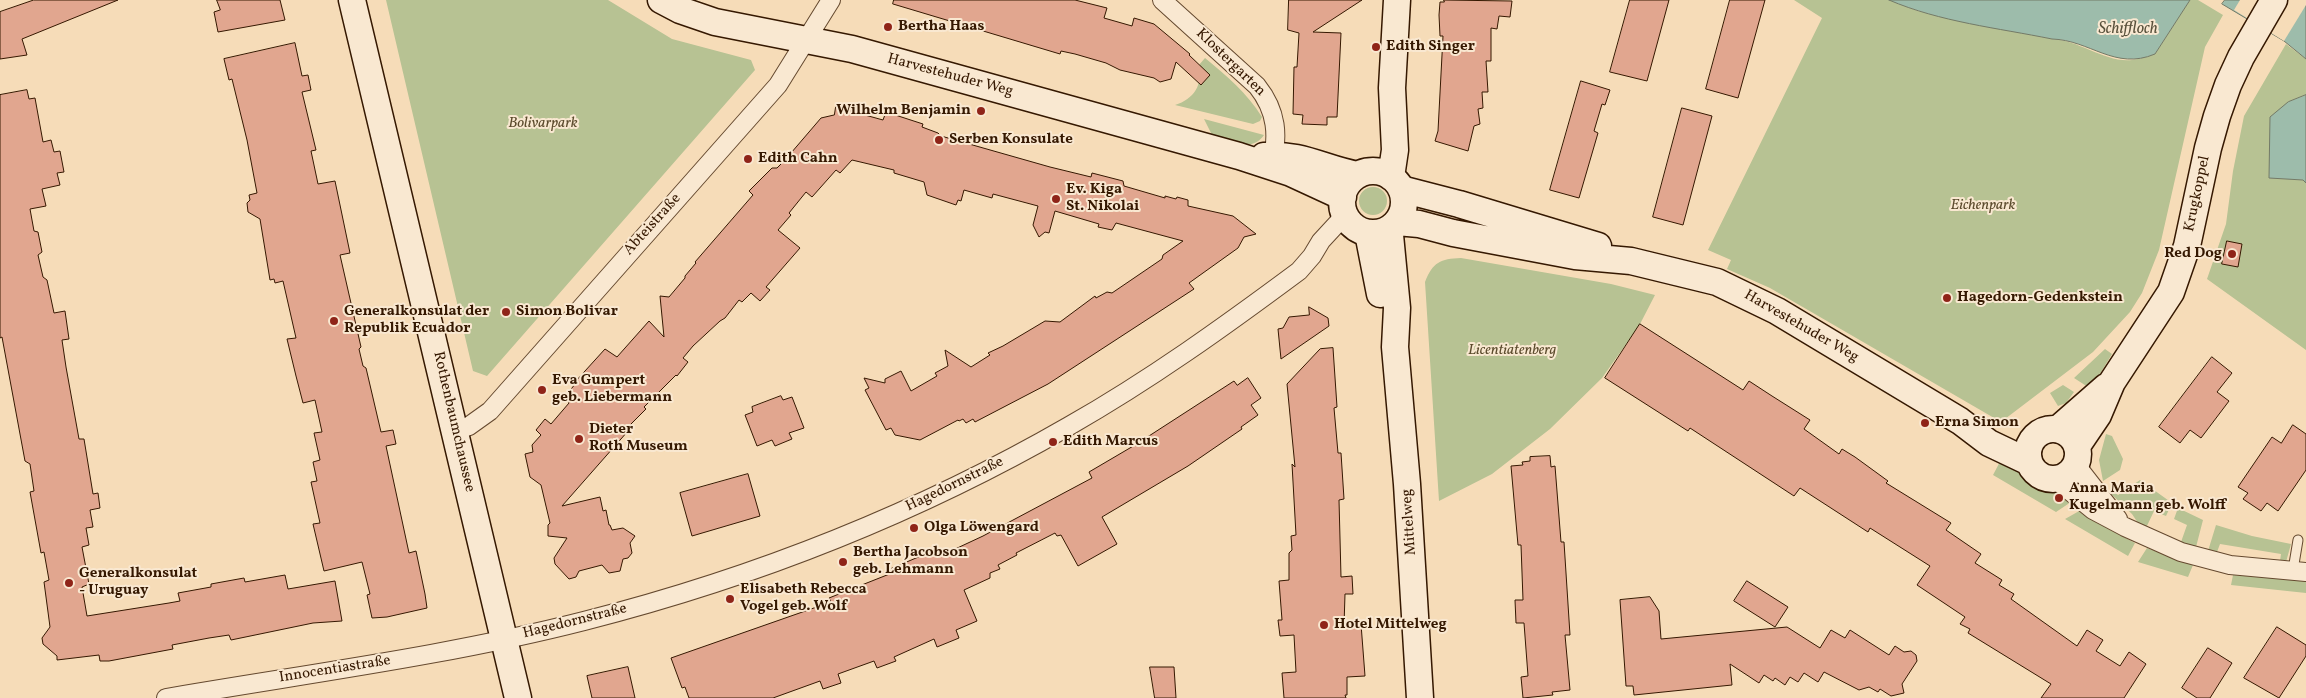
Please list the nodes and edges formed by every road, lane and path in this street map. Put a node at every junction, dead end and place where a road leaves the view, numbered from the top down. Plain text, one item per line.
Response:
1 (352, 0) edge
2 (661, 0) edge
3 (831, 0) edge
4 (1162, 0) edge
5 (1398, 0) edge
6 (2274, 0) edge
7 (807, 40) junction
8 (1273, 161) junction
9 (1381, 178) junction
10 (1344, 206) junction
11 (1386, 227) junction
12 (1631, 261) junction
13 (455, 431) junction
14 (2055, 453) junction
15 (2125, 528) junction
16 (2298, 540) dead end
17 (2299, 571) edge
18 (503, 638) junction
19 (166, 698) edge
20 (518, 698) edge
21 (1420, 698) edge

1 - 13 street, Rothenbaumchaussee
2 - 7 street, Harvestehuder Weg
3 - 7 street, Abteistraße
4 - 8 street, Klostergarten
5 - 9 street
6 - 14 street, Krugkoppel
7 - 8 street, Harvestehuder Weg
7 - 13 street, Abteistraße
8 - 9 street, Harvestehuder Weg
8 - 10 street, Harvestehuder Weg
9 - 10 street
9 - 11 street
9 - 12 street, Harvestehuder Weg
10 - 11 street, Harvestehuder Weg
10 - 18 street, Hagedornstraße
11 - 12 street, Harvestehuder Weg
11 - 21 street, Mittelweg
12 - 14 street, Harvestehuder Weg
13 - 18 street, Rothenbaumchaussee
14 - 15 street, Harvestehuder Weg
14 - 15 street, Harvestehuder Weg
15 - 17 street, Harvestehuder Weg
16 - 17 lane
18 - 19 street, Innocentiastraße
18 - 20 street, Rothenbaumchaussee

